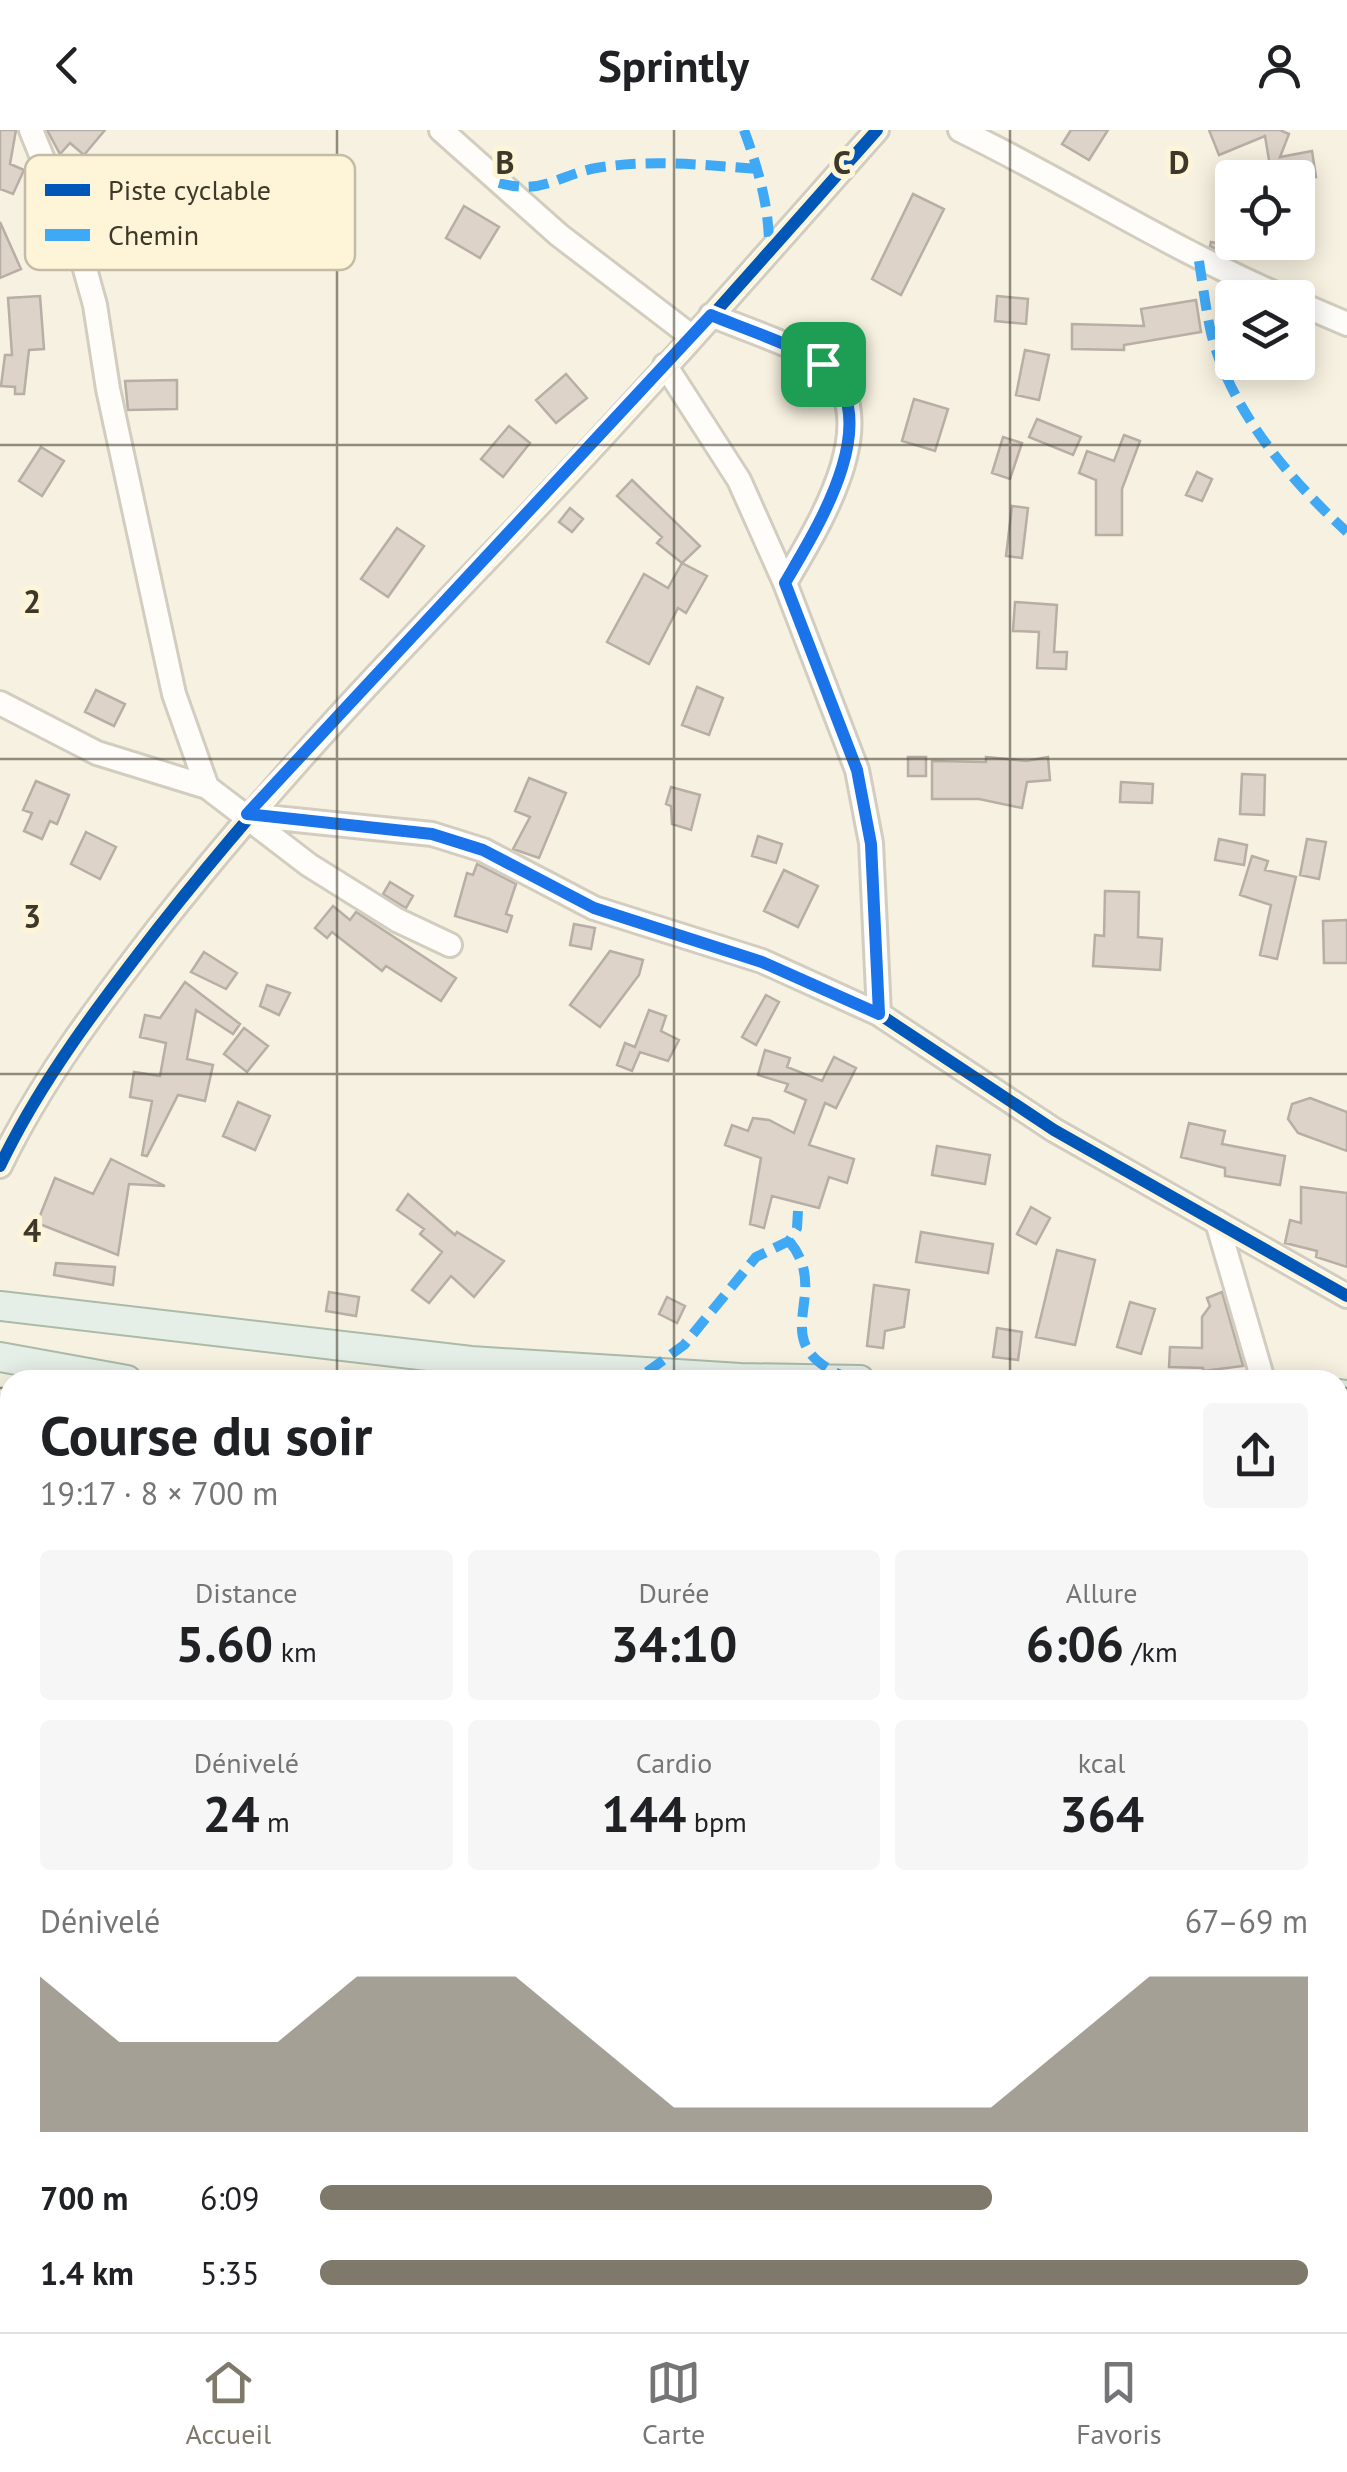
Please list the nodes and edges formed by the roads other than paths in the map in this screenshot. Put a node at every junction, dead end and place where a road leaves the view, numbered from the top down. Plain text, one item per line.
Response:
1 (31, 130) edge
2 (441, 130) edge
3 (877, 130) edge
4 (960, 130) edge
5 (41, 155) edge
6 (85, 270) edge
7 (1243, 280) edge
8 (1315, 310) edge
9 (711, 315) junction
10 (1347, 324) edge
11 (691, 336) junction
12 (665, 365) junction
13 (785, 583) junction
14 (0, 703) edge
15 (207, 787) junction
16 (247, 814) junction
17 (450, 945) dead end
18 (879, 1014) junction
19 (0, 1166) edge
20 (1217, 1222) junction
21 (1347, 1296) edge
22 (0, 1306) edge
23 (0, 1357) edge
24 (71, 1370) edge
25 (472, 1370) edge
26 (1259, 1370) edge

1 - 5 street
2 - 11 street
3 - 9 street
4 - 7 street
6 - 15 street
8 - 10 street
9 - 11 street
9 - 13 street
11 - 12 street
12 - 13 street
12 - 16 street
13 - 18 street
14 - 15 street
15 - 16 street
16 - 17 street
16 - 18 street
16 - 19 street
18 - 20 street
20 - 21 street
20 - 26 street
22 - 25 main road
23 - 24 main road

